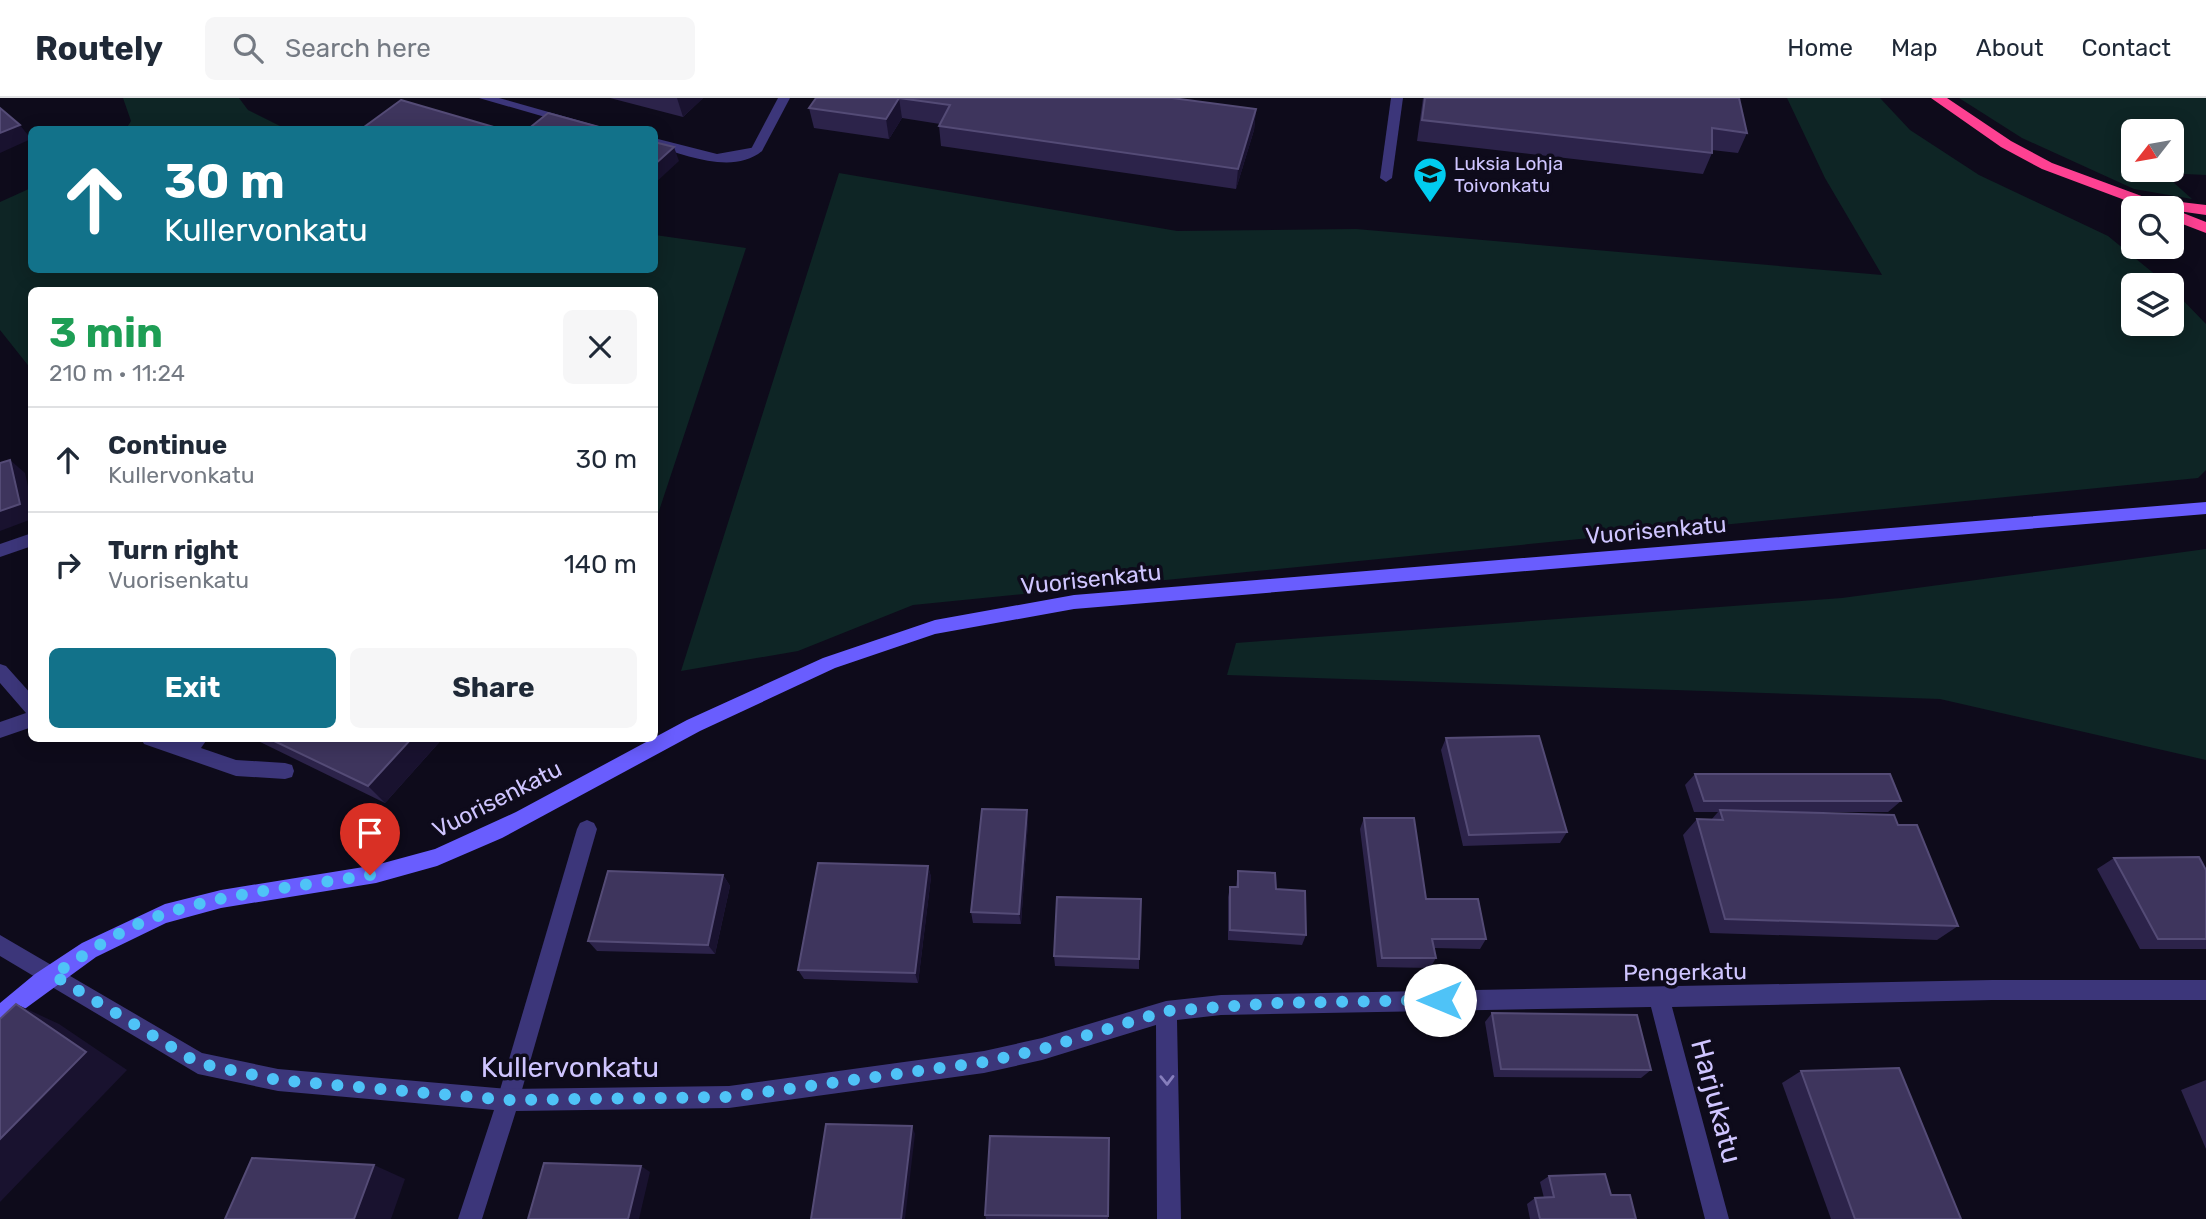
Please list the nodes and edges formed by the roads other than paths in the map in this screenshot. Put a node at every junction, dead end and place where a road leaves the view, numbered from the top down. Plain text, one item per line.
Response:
1 (485, 98) edge
2 (784, 98) edge
3 (1397, 98) edge
4 (1938, 98) edge
5 (591, 126) edge
6 (658, 143) edge
7 (1386, 178) dead end
8 (2129, 196) edge
9 (2184, 208) edge
10 (2206, 210) edge
11 (2184, 219) edge
12 (2206, 229) edge
13 (2206, 508) edge
14 (28, 540) edge
15 (0, 551) edge
16 (0, 671) edge
17 (28, 703) edge
18 (28, 720) edge
19 (0, 730) edge
20 (174, 742) edge
21 (192, 745) edge
22 (285, 771) edge
23 (587, 829) dead end
24 (0, 945) edge
25 (53, 975) junction
26 (2206, 990) edge
27 (1660, 999) junction
28 (1166, 1011) junction
29 (0, 1017) edge
30 (508, 1100) junction
31 (470, 1219) edge
32 (1168, 1219) edge
33 (1717, 1219) edge

1 - 5 street
2 - 6 street
3 - 7 street
4 - 8 highway
9 - 10 highway
11 - 12 highway
13 - 25 street, Vuorisenkatu
14 - 15 street
16 - 17 street
18 - 19 street
20 - 21 street
21 - 22 street
23 - 30 street
24 - 25 street, Kullervonkatu
25 - 29 street, Vuorisenkatu
25 - 30 street, Kullervonkatu
26 - 27 street, Pengerkatu
27 - 28 street, Pengerkatu
27 - 33 street, Harjukatu
28 - 30 street, Kullervonkatu
28 -> 32 street
30 - 31 street

